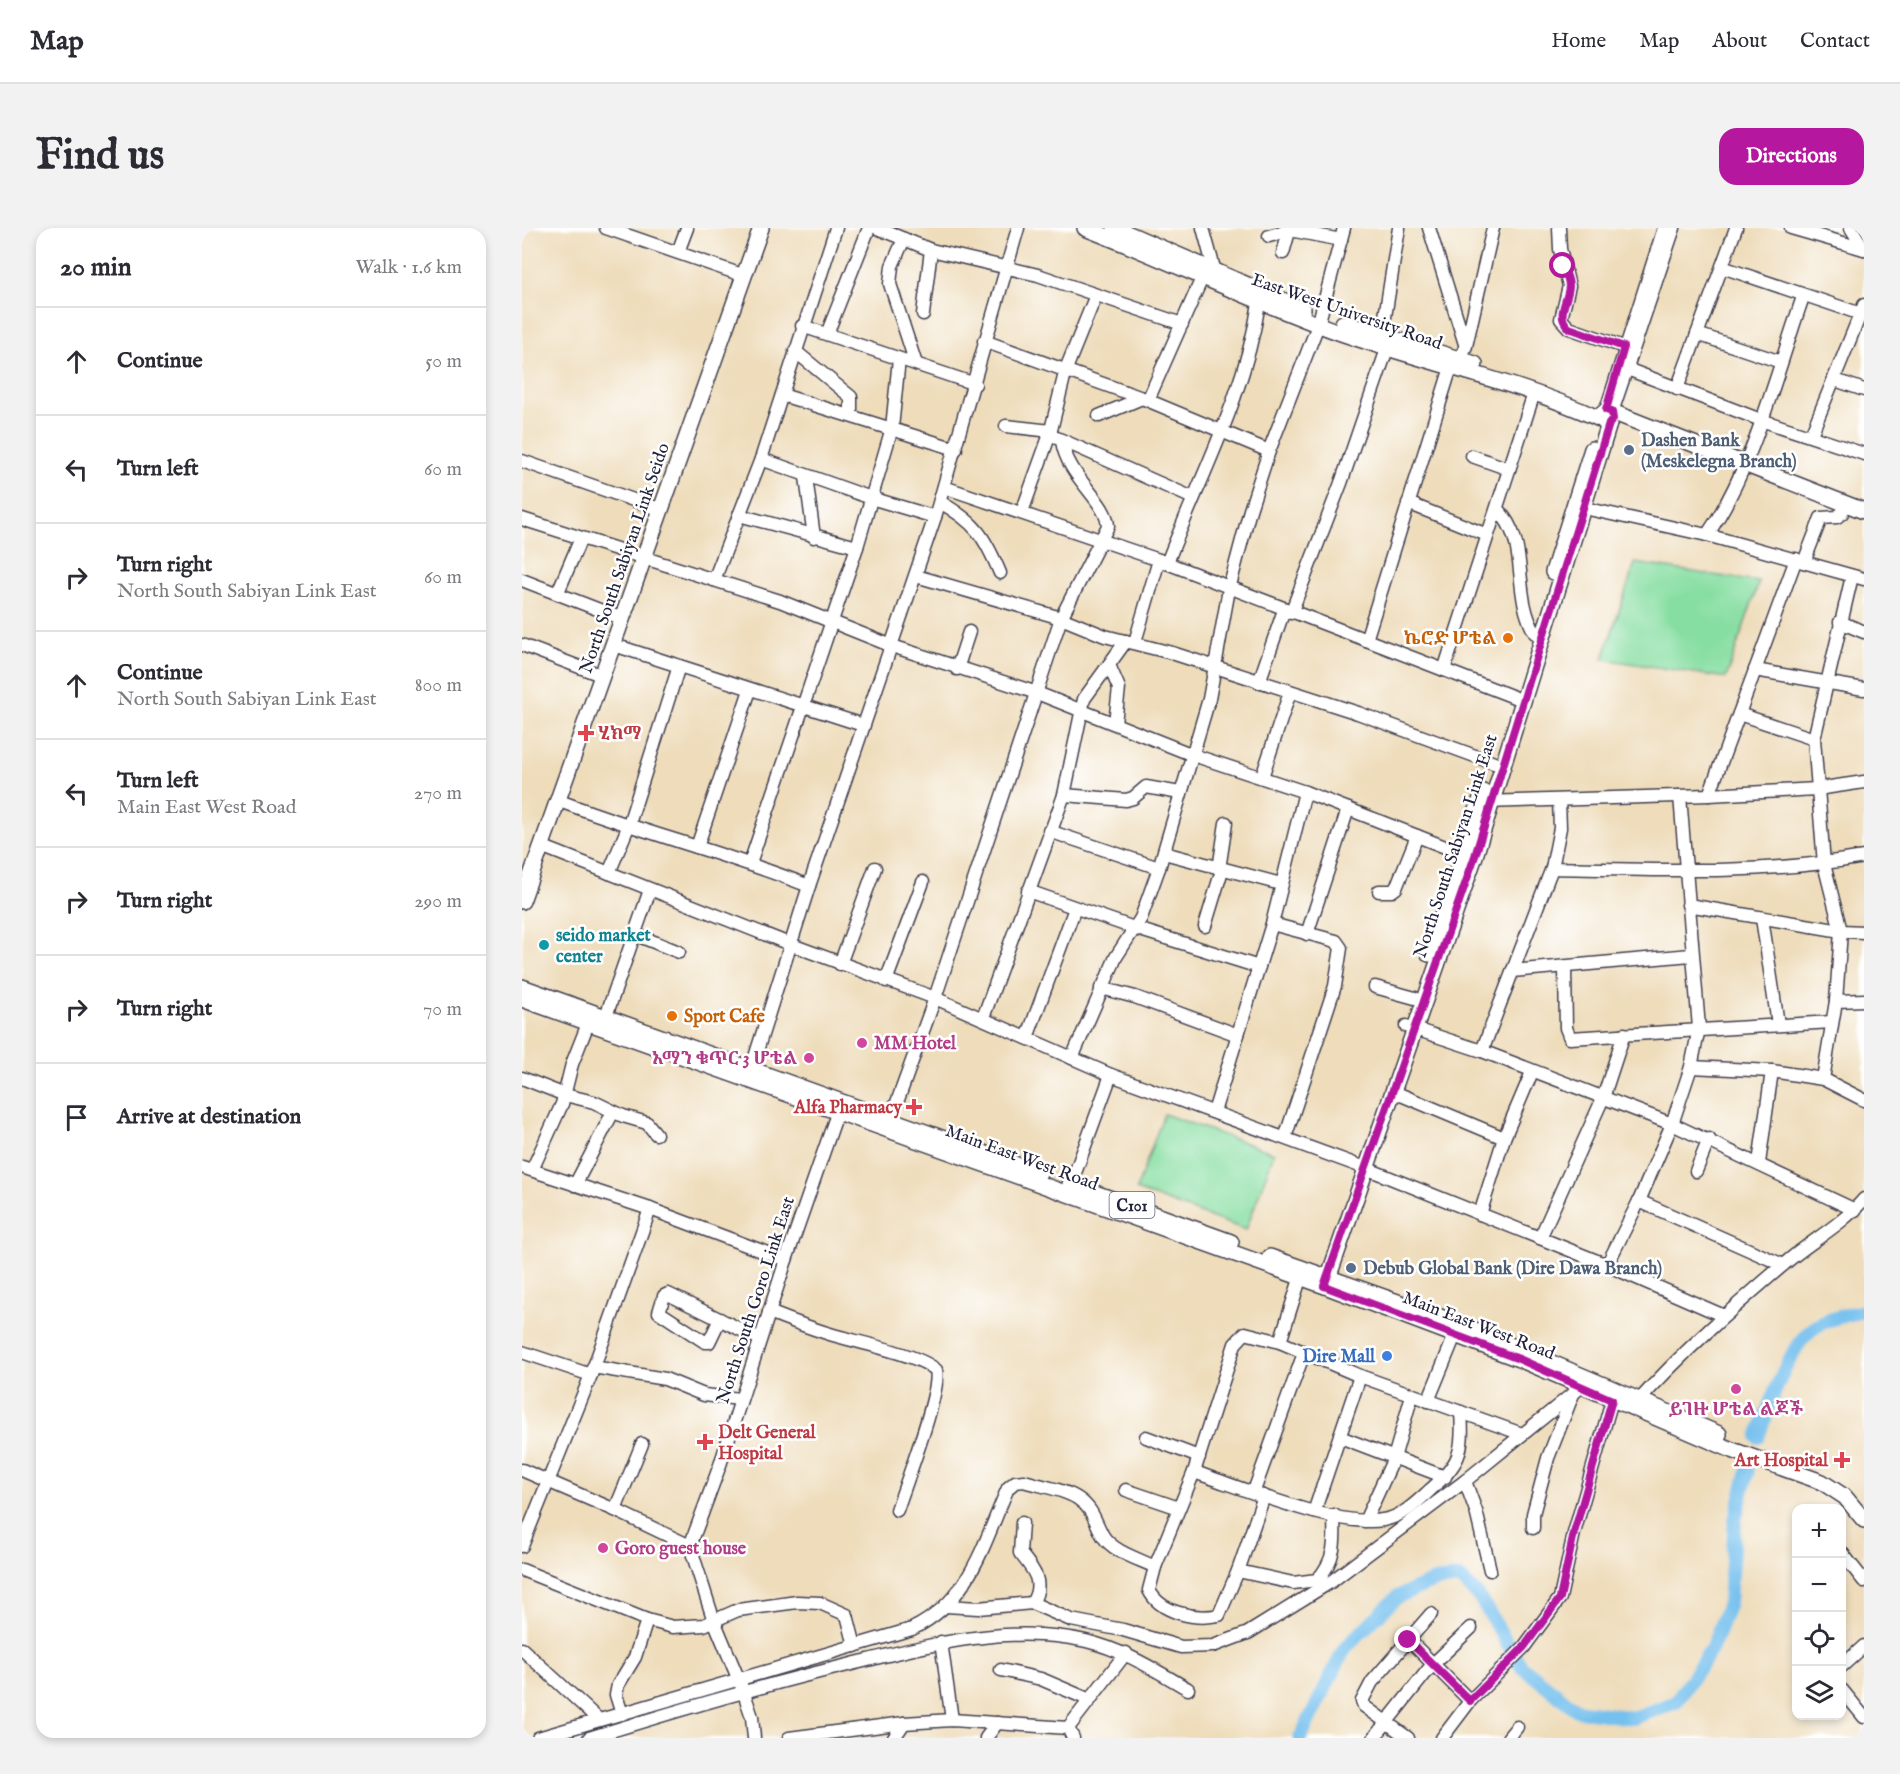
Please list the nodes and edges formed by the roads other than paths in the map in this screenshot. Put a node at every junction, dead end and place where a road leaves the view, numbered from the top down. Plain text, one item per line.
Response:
1 (606, 228) edge
2 (687, 228) edge
3 (761, 228) edge
4 (836, 228) edge
5 (869, 228) edge
6 (877, 228) edge
7 (1018, 228) edge
8 (1085, 228) edge
9 (1115, 228) edge
10 (1203, 228) edge
11 (1399, 228) edge
12 (1429, 228) edge
13 (1493, 228) edge
14 (1559, 228) edge
15 (1664, 228) edge
16 (1674, 228) edge
17 (1736, 228) edge
18 (1791, 228) edge
19 (1851, 228) edge
20 (1290, 229) edge
21 (1343, 234) edge
22 (1269, 236) dead end
23 (904, 239) junction
24 (1864, 249) edge
25 (931, 250) junction
26 (678, 252) junction
27 (1283, 253) dead end
28 (1007, 267) junction
29 (1722, 267) junction
30 (1208, 272) junction
31 (745, 276) junction
32 (1096, 295) junction
33 (1803, 297) junction
34 (1259, 303) junction
35 (1863, 311) edge
36 (923, 314) dead end
37 (1320, 320) junction
38 (1182, 324) junction
39 (802, 326) junction
40 (827, 334) junction
41 (1697, 334) junction
42 (984, 341) junction
43 (1384, 342) junction
44 (1624, 347) junction
45 (795, 351) junction
46 (1459, 358) junction
47 (899, 359) junction
48 (1780, 362) junction
49 (916, 364) junction
50 (1066, 369) junction
51 (1627, 369) junction
52 (1835, 380) junction
53 (975, 384) junction
54 (1677, 389) junction
55 (1864, 390) edge
56 (1534, 393) junction
57 (782, 395) junction
58 (1145, 399) junction
59 (851, 414) junction
60 (1099, 416) dead end
61 (1607, 417) junction
62 (1761, 420) junction
63 (1006, 426) dead end
64 (892, 428) junction
65 (1223, 430) junction
66 (1050, 432) junction
67 (1811, 435) junction
68 (1062, 441) junction
69 (956, 448) junction
70 (1269, 451) junction
71 (1864, 454) edge
72 (1472, 456) dead end
73 (761, 459) junction
74 (522, 461) edge
75 (1509, 469) junction
76 (1744, 469) junction
77 (806, 477) junction
78 (944, 487) junction
79 (871, 498) junction
80 (1193, 498) junction
81 (940, 502) junction
82 (1408, 503) junction
83 (1584, 508) junction
84 (1497, 509) junction
85 (662, 510) junction
86 (1864, 511) edge
87 (1022, 512) junction
88 (1842, 513) junction
89 (739, 515) junction
90 (935, 517) junction
91 (522, 519) edge
92 (1864, 522) edge
93 (1487, 535) junction
94 (1707, 535) junction
95 (814, 537) junction
96 (581, 538) junction
97 (1102, 540) junction
98 (856, 547) junction
99 (645, 558) junction
100 (1800, 560) junction
101 (1163, 562) junction
102 (1000, 573) dead end
103 (916, 576) junction
104 (1858, 577) edge
105 (522, 580) edge
106 (714, 580) junction
107 (1229, 590) junction
108 (558, 592) junction
109 (1288, 611) junction
110 (1061, 618) junction
111 (623, 619) junction
112 (1840, 622) junction
113 (831, 623) junction
114 (969, 632) dead end
115 (1864, 632) edge
116 (1535, 633) junction
117 (1366, 640) junction
118 (1131, 642) junction
119 (522, 645) edge
120 (614, 645) junction
121 (892, 646) junction
122 (1109, 665) junction
123 (679, 666) junction
124 (1215, 668) junction
125 (1529, 668) junction
126 (957, 669) junction
127 (1444, 669) junction
128 (1755, 670) junction
129 (603, 676) junction
130 (1259, 682) junction
131 (1826, 682) junction
132 (750, 690) junction
133 (1864, 690) edge
134 (1290, 692) junction
135 (1037, 693) junction
136 (1514, 697) junction
137 (802, 706) junction
138 (1080, 711) junction
139 (1739, 714) junction
140 (1115, 723) junction
141 (863, 725) junction
142 (1814, 739) junction
143 (1193, 755) junction
144 (1494, 763) junction
145 (1262, 777) junction
146 (1864, 782) edge
147 (1817, 789) junction
148 (1305, 792) junction
149 (1180, 793) junction
150 (1064, 795) junction
151 (1709, 795) junction
152 (1680, 796) junction
153 (557, 800) junction
154 (1559, 800) junction
155 (1485, 802) junction
156 (1348, 809) junction
157 (1226, 823) dead end
158 (628, 827) junction
159 (1049, 831) junction
160 (1417, 836) junction
161 (541, 846) junction
162 (697, 847) junction
163 (1164, 853) junction
164 (1463, 854) junction
165 (1864, 857) edge
166 (750, 862) junction
167 (1824, 864) junction
168 (875, 868) dead end
169 (1159, 868) junction
170 (1552, 868) junction
171 (1221, 870) junction
172 (1685, 870) junction
173 (609, 873) junction
174 (923, 882) dead end
175 (1281, 884) junction
176 (809, 886) junction
177 (650, 890) junction
178 (1028, 891) junction
179 (1379, 891) dead end
180 (522, 901) edge
181 (1688, 905) junction
182 (1076, 908) junction
183 (1762, 918) junction
184 (1272, 924) junction
185 (1205, 926) dead end
186 (1134, 928) junction
187 (1841, 931) junction
188 (1864, 932) edge
189 (634, 934) junction
190 (1307, 934) junction
191 (792, 945) junction
192 (679, 952) dead end
193 (1691, 955) junction
194 (840, 964) junction
195 (1259, 967) junction
196 (1565, 968) junction
197 (1512, 971) junction
198 (886, 981) junction
199 (522, 987) edge
200 (1375, 987) dead end
201 (1101, 988) junction
202 (936, 998) junction
203 (1415, 998) junction
204 (522, 999) edge
205 (1864, 1000) edge
206 (1836, 1001) junction
207 (606, 1016) junction
208 (983, 1017) junction
209 (589, 1021) junction
210 (1832, 1022) junction
211 (1778, 1024) junction
212 (1410, 1027) junction
213 (1699, 1028) junction
214 (624, 1029) junction
215 (1624, 1034) junction
216 (1238, 1035) junction
217 (1027, 1038) junction
218 (1482, 1051) junction
219 (1072, 1058) junction
220 (1691, 1067) junction
221 (1772, 1071) junction
222 (1532, 1072) junction
223 (750, 1074) junction
224 (1111, 1075) junction
225 (522, 1078) edge
226 (1823, 1079) junction
227 (1394, 1092) junction
228 (565, 1095) junction
229 (1603, 1098) junction
230 (1864, 1100) edge
231 (839, 1107) junction
232 (613, 1112) junction
233 (1214, 1112) junction
234 (888, 1124) junction
235 (1672, 1124) junction
236 (656, 1134) dead end
237 (1285, 1138) junction
238 (1504, 1138) junction
239 (1709, 1139) junction
240 (1759, 1163) junction
241 (1363, 1167) junction
242 (527, 1168) edge
243 (1696, 1171) dead end
244 (1061, 1184) junction
245 (575, 1185) junction
246 (1864, 1199) edge
247 (1639, 1201) junction
248 (650, 1209) junction
249 (1855, 1210) junction
250 (1479, 1214) junction
251 (1540, 1238) junction
252 (786, 1260) junction
253 (1270, 1262) junction
254 (1606, 1265) junction
255 (1783, 1265) junction
256 (1300, 1279) junction
257 (1322, 1280) junction
258 (769, 1312) junction
259 (1724, 1316) junction
260 (720, 1319) junction
261 (1457, 1330) junction
262 (760, 1340) junction
263 (1280, 1342) junction
264 (522, 1352) edge
265 (1304, 1353) junction
266 (592, 1371) junction
267 (1360, 1376) junction
268 (1577, 1390) junction
269 (1413, 1395) junction
270 (740, 1399) junction
271 (1612, 1400) junction
272 (1428, 1401) junction
273 (1636, 1405) junction
274 (1461, 1412) junction
275 (1522, 1434) junction
276 (1146, 1437) dead end
277 (1340, 1437) junction
278 (642, 1444) dead end
279 (1199, 1456) junction
280 (1394, 1458) junction
281 (522, 1470) edge
282 (1194, 1472) junction
283 (1445, 1477) junction
284 (548, 1480) junction
285 (1465, 1482) junction
286 (1126, 1490) dead end
287 (1259, 1493) junction
288 (1179, 1508) junction
289 (615, 1509) junction
290 (897, 1510) dead end
291 (1314, 1512) junction
292 (1864, 1514) edge
293 (1334, 1515) junction
294 (1365, 1521) junction
295 (1022, 1523) dead end
296 (1533, 1528) dead end
297 (522, 1546) edge
298 (690, 1546) junction
299 (1846, 1558) edge
300 (1155, 1567) junction
301 (522, 1570) edge
302 (1490, 1570) dead end
303 (1238, 1571) junction
304 (1864, 1581) edge
305 (1032, 1603) junction
306 (946, 1606) junction
307 (1431, 1614) dead end
308 (713, 1618) junction
309 (647, 1620) junction
310 (1471, 1628) dead end
311 (1408, 1640) junction
312 (941, 1642) junction
313 (855, 1646) junction
314 (1864, 1646) edge
315 (522, 1649) edge
316 (1126, 1653) junction
317 (1846, 1662) edge
318 (1432, 1665) junction
319 (1002, 1670) dead end
320 (741, 1685) junction
321 (1188, 1689) dead end
322 (1846, 1695) edge
323 (1090, 1700) junction
324 (1470, 1701) junction
325 (622, 1714) junction
326 (1864, 1717) edge
327 (599, 1720) junction
328 (952, 1720) junction
329 (1386, 1722) junction
330 (904, 1723) junction
331 (997, 1723) junction
332 (1517, 1727) dead end
333 (1070, 1733) edge
334 (538, 1738) edge
335 (589, 1738) edge
336 (754, 1738) edge
337 (789, 1738) edge
338 (894, 1738) edge
339 (986, 1738) edge
340 (1374, 1738) edge
341 (1408, 1738) edge
342 (1442, 1738) edge
343 (1508, 1738) edge

1 - 26 street
2 - 26 street
3 - 31 main road, North South Sabiyan Link Seido
4 - 39 street
5 - 40 street
6 - 23 street
7 - 28 street
8 - 30 main road, East West University Road
9 - 30 main road, East West University Road
10 - 30 street
11 - 43 street
12 - 46 street
13 - 46 street
14 - 44 street
15 - 44 street, North South Sabiyan Link East
16 - 51 street, North South Sabiyan Link East
17 - 29 street
18 - 24 street
19 - 24 street
20 - 21 street
20 - 22 street
20 - 27 street
21 - 37 street
23 - 25 street
23 - 49 street
25 - 28 street
25 - 36 street
26 - 31 street
28 - 32 street
28 - 42 street
29 - 33 street
29 - 41 street
30 - 34 main road, East West University Road
30 - 37 main road, East West University Road
30 - 38 street
31 - 85 main road, North South Sabiyan Link Seido
32 - 38 street
32 - 50 street
33 - 35 street
33 - 48 street
34 - 37 main road, East West University Road
34 - 65 street
35 - 52 street
37 - 43 main road, East West University Road
37 - 70 street
38 - 58 street
39 - 40 street
39 - 45 street
40 - 47 street
41 - 48 street
41 - 54 street
42 - 50 street
42 - 53 street
43 - 46 main road, East West University Road
43 - 109 street
44 - 61 street, North South Sabiyan Link East
45 - 57 street
45 - 59 street
46 - 56 main road, East West University Road
46 - 61 main road, East West University Road
46 - 82 street
47 - 49 street
47 - 64 street
48 - 62 street
49 - 53 street
50 - 58 street
50 - 66 street
51 - 54 street
51 - 61 street, North South Sabiyan Link East
52 - 55 street
52 - 67 street
53 - 69 street
54 - 62 street
56 - 61 main road, East West University Road
56 - 75 street
57 - 59 street
57 - 73 street
58 - 60 street
58 - 65 street
59 - 64 street
61 - 76 main road, East West University Road
61 - 83 main road, North South Sabiyan Link East
61 - 116 main road, North South Sabiyan Link East
62 - 67 street
62 - 76 street
63 - 66 street
64 - 69 street
64 - 79 street
65 - 70 street
65 - 80 street
66 - 68 street
66 - 87 street
67 - 71 street
68 - 80 street
68 - 97 street
69 - 78 street
70 - 107 street
72 - 75 street
73 - 77 street
73 - 89 street
74 - 85 street
75 - 84 street
76 - 86 main road, East West University Road
76 - 88 main road, East West University Road
76 - 94 street
77 - 79 street
77 - 95 street
78 - 81 street
78 - 87 street
79 - 90 street
79 - 98 street
80 - 101 street
81 - 90 street
81 - 102 street
82 - 93 street
82 - 117 street
83 - 94 street
83 - 125 main road, North South Sabiyan Link East
84 - 93 street
84 - 116 street
85 - 99 main road, North South Sabiyan Link Seido
87 - 97 street
88 - 92 main road, East West University Road
88 - 100 street
89 - 95 street
89 - 106 street
90 - 103 street
91 - 96 street
93 - 127 street
94 - 100 street
95 - 98 street
96 - 99 street
96 - 108 street
97 - 101 street
97 - 110 street
98 - 113 street
99 - 106 street
99 - 111 main road, North South Sabiyan Link Seido
100 - 104 street
100 - 128 street
101 - 107 street
101 - 118 street
103 - 110 street
103 - 121 street
104 - 112 street
105 - 108 street
106 - 113 street
107 - 109 street
107 - 124 street
108 - 111 street
109 - 117 street
109 - 130 street
110 - 118 street
110 - 135 street
111 - 120 main road, North South Sabiyan Link Seido
112 - 115 street
112 - 131 street
113 - 121 street
113 - 137 street
114 - 126 street
116 - 125 main road, North South Sabiyan Link East
117 - 127 street
118 - 122 street
118 - 124 street
119 - 129 street
120 - 123 street
120 - 129 main road, North South Sabiyan Link Seido
121 - 126 street
121 - 141 street
122 - 138 street
122 - 140 street
123 - 132 street
123 - 158 street
124 - 130 street
124 - 143 street
125 - 136 main road, North South Sabiyan Link East
125 - 155 main road, North South Sabiyan Link East
126 - 135 street
127 - 136 street
128 - 131 street
128 - 139 street
129 - 153 main road, North South Sabiyan Link Seido
130 - 134 street
131 - 133 street
131 - 142 street
132 - 137 street
132 - 162 street
134 - 144 street
134 - 145 street
135 - 138 street
135 - 202 street
136 - 144 main road, North South Sabiyan Link East
137 - 141 street
137 - 166 street
138 - 140 street
138 - 150 street
139 - 142 street
139 - 151 street
140 - 143 street
141 - 176 street
142 - 147 street
143 - 145 street
143 - 149 street
144 - 155 main road, North South Sabiyan Link East
145 - 148 street
146 - 147 street
147 - 151 street
147 - 167 street
148 - 156 street
148 - 175 street
149 - 150 street
149 - 163 street
150 - 159 street
151 - 152 street
152 - 154 street
152 - 172 street
153 - 158 street
153 - 161 main road, North South Sabiyan Link Seido
154 - 155 street
154 - 170 street
155 - 164 main road, North South Sabiyan Link East
155 - 212 main road, North South Sabiyan Link East
156 - 160 street
156 - 190 street
157 - 171 street
158 - 162 street
158 - 173 street
159 - 169 street
159 - 178 street
160 - 164 street
160 - 179 street
161 - 173 street
161 - 180 main road, North South Sabiyan Link Seido
162 - 166 street
163 - 169 street
163 - 171 street
164 - 203 main road, North South Sabiyan Link East
165 - 167 street
166 - 176 street
167 - 172 street
167 - 187 street
168 - 194 street
169 - 186 street
170 - 172 street
170 - 197 street
171 - 175 street
171 - 185 street
172 - 181 street
173 - 177 street
174 - 198 street
175 - 184 street
176 - 191 street
177 - 189 street
177 - 191 street
178 - 182 street
178 - 208 street
181 - 183 street
181 - 193 street
182 - 186 street
182 - 217 street
183 - 187 street
183 - 211 street
184 - 190 street
184 - 195 street
186 - 195 street
186 - 201 street
187 - 188 street
187 - 206 street
189 - 192 street
189 - 207 street
190 - 237 street
191 - 194 street
191 - 223 street
193 - 196 street
193 - 213 street
194 - 198 street
195 - 216 street
196 - 197 street
196 - 215 street
197 - 218 street
198 - 202 street
199 - 207 main road, Main East West Road / C101
200 - 203 street
201 - 216 street
201 - 219 street
202 - 208 street
202 - 234 street
203 - 212 main road, North South Sabiyan Link East
204 - 209 main road, Main East West Road / C101
205 - 206 street
206 - 210 street
207 - 214 main road, Main East West Road / C101
208 - 217 street
209 - 214 main road, Main East West Road / C101
209 - 228 street
210 - 211 street
210 - 226 street
211 - 213 street
212 - 218 street
212 - 227 main road, North South Sabiyan Link East
212 - 241 main road, North South Sabiyan Link East
213 - 215 street
213 - 220 street
214 - 223 main road, Main East West Road / C101
215 - 229 street
216 - 233 street
217 - 219 street
218 - 222 street
219 - 224 street
220 - 221 street
220 - 235 street
221 - 226 street
221 - 240 street
222 - 229 street
222 - 238 street
223 - 231 main road, Main East West Road / C101
224 - 233 street
224 - 244 street
225 - 228 street
226 - 230 street
227 - 238 street
227 - 241 main road, North South Sabiyan Link East
228 - 232 street
228 - 242 street
229 - 235 street
229 - 251 street
231 - 234 main road, Main East West Road / C101
231 - 252 street, North South Goro Link East
232 - 236 street
232 - 245 street
233 - 237 street
234 - 244 main road, Main East West Road / C101
235 - 239 street
235 - 247 street
237 - 241 street
238 - 250 street
239 - 240 street
239 - 243 street
240 - 249 street
241 - 250 street
241 - 257 main road, North South Sabiyan Link East
242 - 245 street
244 - 253 main road, Main East West Road / C101
245 - 248 street
246 - 249 street
247 - 254 street
247 - 255 street
248 - 252 street
248 - 266 street
249 - 255 street
250 - 251 street
251 - 254 street
252 - 258 street, North South Goro Link East
253 - 256 main road, Main East West Road / C101
253 - 257 main road, Main East West Road / C101
254 - 259 street
255 - 259 street
256 - 257 main road, Main East West Road / C101
256 - 263 street
257 - 261 main road, Main East West Road / C101
258 - 262 street, North South Goro Link East
258 - 290 street
259 - 273 street
260 - 260 street
260 - 262 street
261 - 268 main road, Main East West Road / C101
261 - 272 street
261 - 273 main road, Main East West Road / C101
262 - 270 street, North South Goro Link East
263 - 265 street
263 - 279 street
264 - 266 street
265 - 267 street
265 - 287 street
266 - 270 street
266 - 284 street
267 - 269 street
267 - 277 street
268 - 271 main road, Main East West Road / C101
268 - 275 street
268 - 296 street
269 - 272 street
269 - 280 street
270 - 298 street, North South Goro Link East
271 - 273 main road, Main East West Road / C101
271 - 324 street
272 - 274 street
273 - 292 main road, Main East West Road / C101
274 - 275 street
274 - 283 street
275 - 285 street
276 - 279 street
277 - 280 street
277 - 291 street
278 - 289 street
279 - 282 street
280 - 283 street
280 - 294 street
281 - 284 street
282 - 287 street
282 - 288 street
283 - 294 street
284 - 289 street
284 - 297 street
285 - 302 street
285 - 305 street
286 - 288 street
287 - 291 street
287 - 303 street
288 - 300 street
289 - 298 street
291 - 293 street
293 - 294 street
293 - 303 street
295 - 305 street
298 - 308 street
299 - 304 street
300 - 303 street
300 - 306 street
301 - 309 street
305 - 306 street
306 - 313 street
307 - 311 street
308 - 309 street
308 - 313 street
308 - 320 street
309 - 325 street
310 - 318 street
311 - 318 street
311 - 329 street
312 - 316 street
312 - 320 street
312 - 328 street
313 - 320 street
314 - 317 street
315 - 327 street
316 - 321 street
316 - 323 street
318 - 324 street
318 - 329 street
319 - 323 street
320 - 325 street
320 - 335 street
320 - 336 street
322 - 326 street
323 - 333 street
324 - 342 street
325 - 327 street
327 - 334 street
328 - 330 street
328 - 331 street
329 - 340 street
329 - 341 street
330 - 337 street
330 - 338 street
331 - 333 street
331 - 339 street
332 - 343 street

